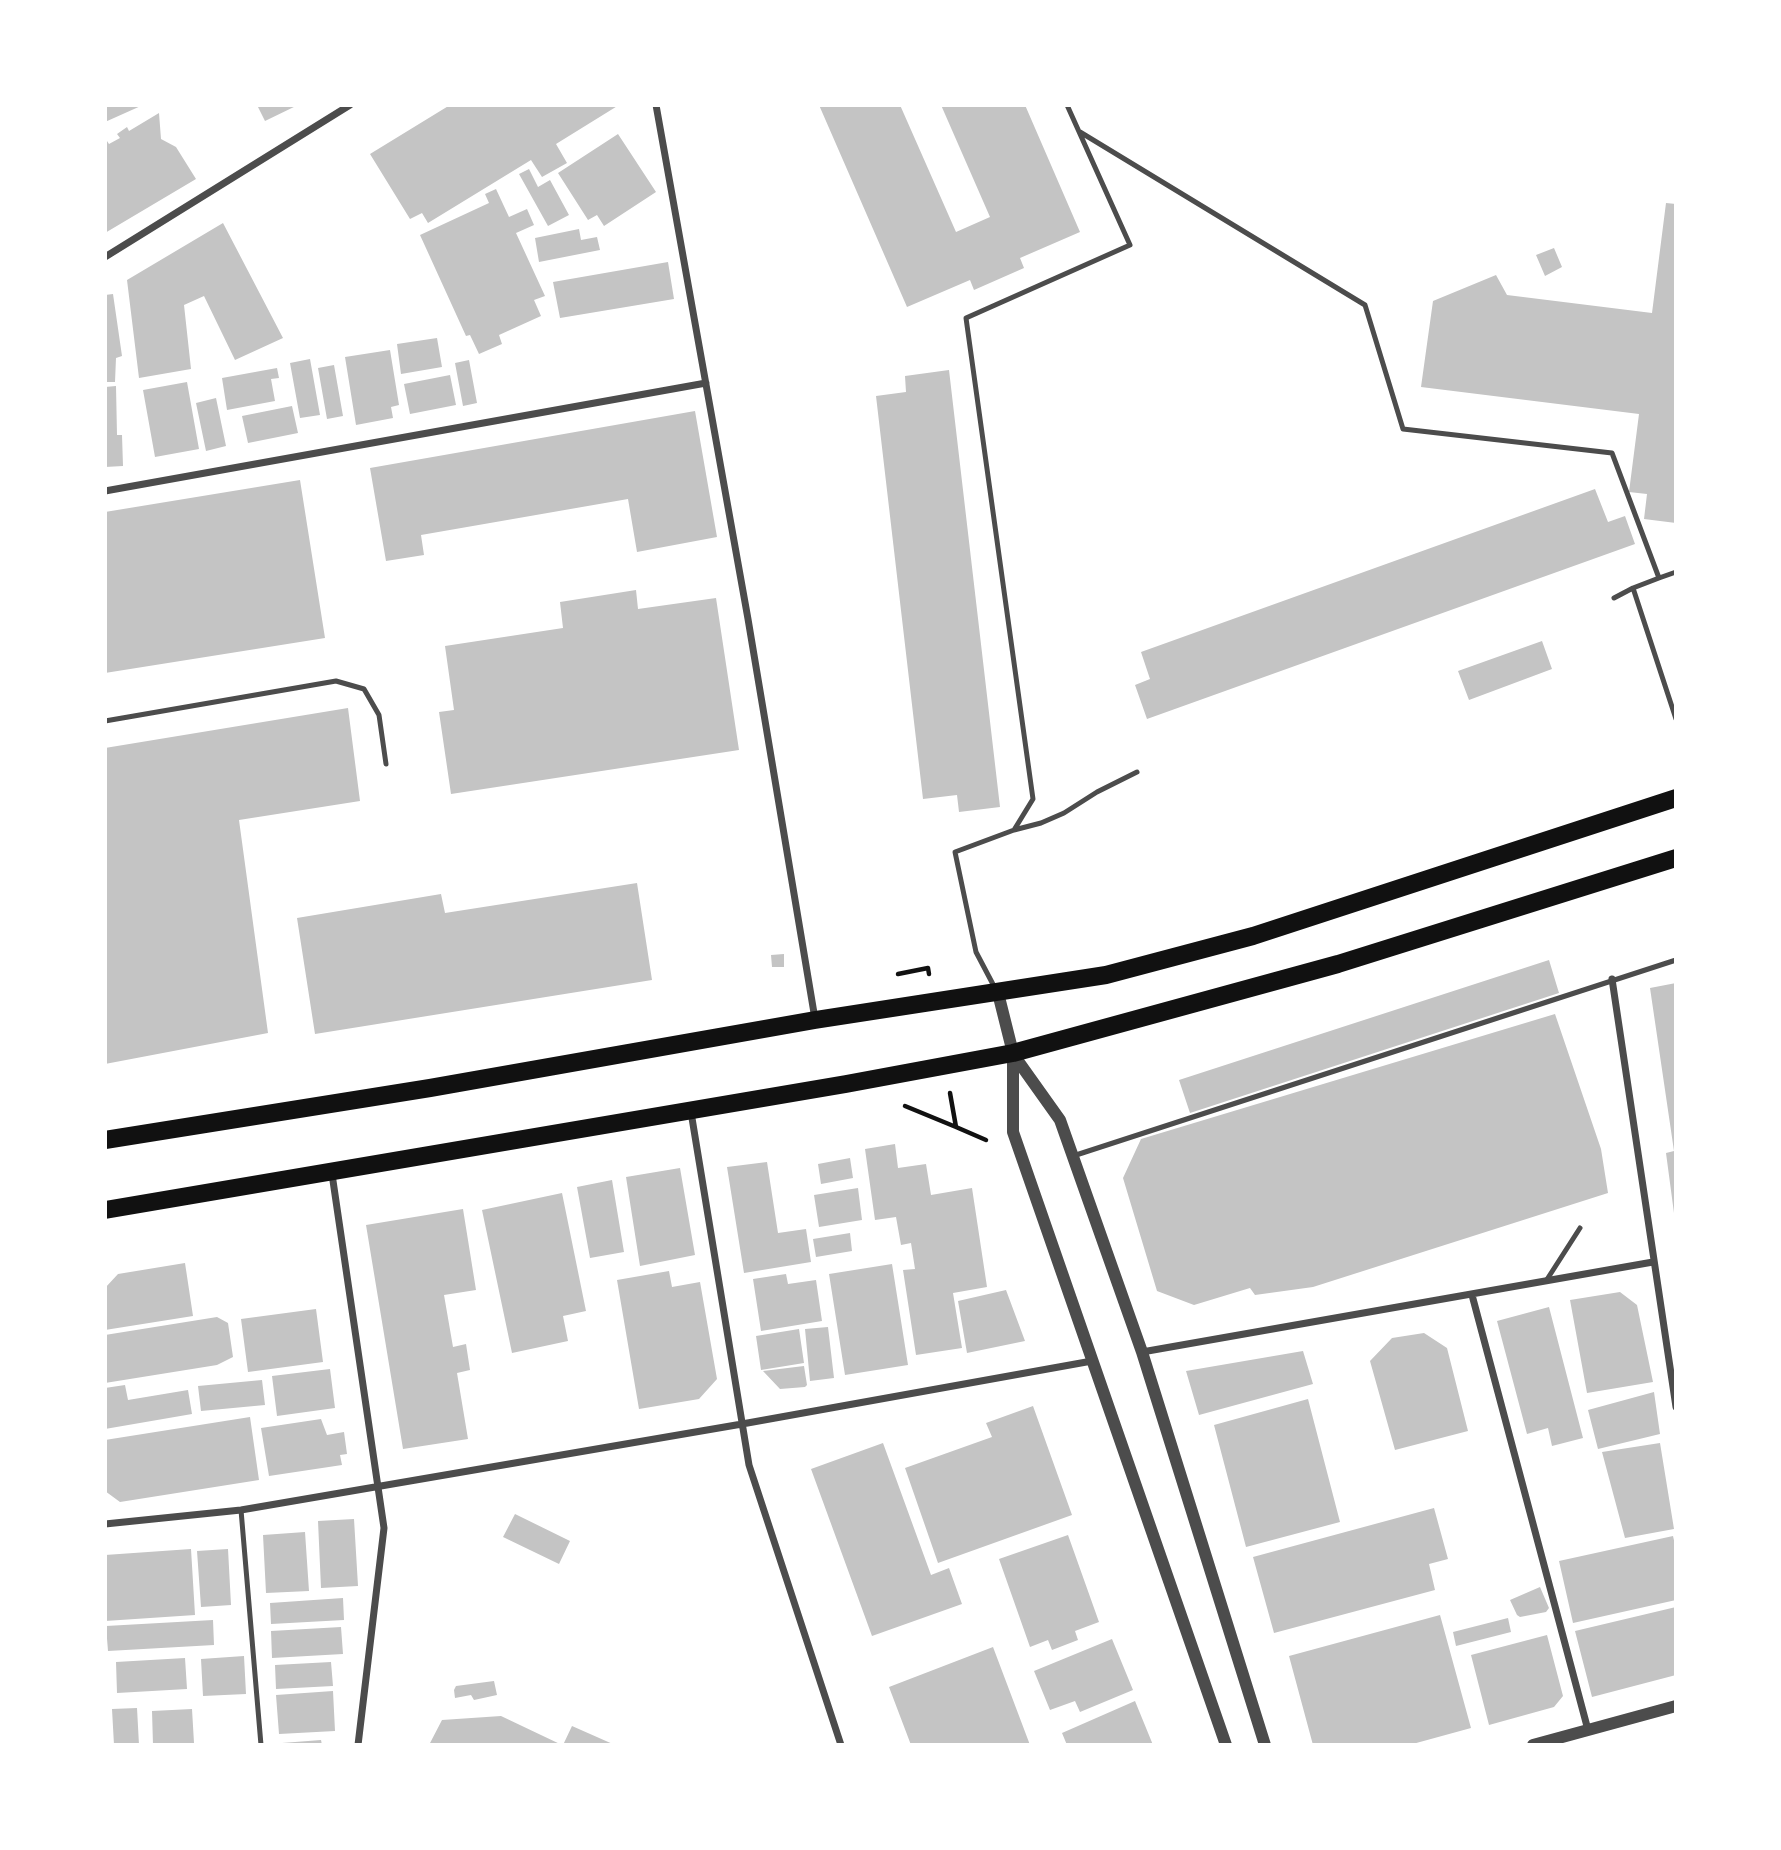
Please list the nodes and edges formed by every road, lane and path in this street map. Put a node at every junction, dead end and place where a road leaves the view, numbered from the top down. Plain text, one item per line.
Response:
1 (350, 105) edge
2 (656, 105) edge
3 (1067, 105) edge
4 (1079, 132) junction
5 (105, 257) edge
6 (706, 383) junction
7 (105, 491) edge
8 (1676, 572) edge
9 (1659, 578) junction
10 (1633, 588) junction
11 (1614, 598) dead end
12 (1676, 719) edge
13 (105, 720) edge
14 (387, 764) dead end
15 (1136, 772) dead end
16 (1676, 798) edge
17 (1014, 830) junction
18 (1676, 858) edge
19 (1676, 960) edge
20 (1612, 979) junction
21 (998, 993) junction
22 (815, 1020) junction
23 (1013, 1053) junction
24 (895, 1108) dead end
25 (691, 1111) junction
26 (956, 1127) dead end
27 (105, 1140) edge
28 (1071, 1157) junction
29 (331, 1170) junction
30 (105, 1210) edge
31 (1580, 1228) dead end
32 (1653, 1262) junction
33 (1546, 1281) junction
34 (1472, 1295) junction
35 (1142, 1352) junction
36 (1093, 1361) junction
37 (1676, 1407) edge
38 (742, 1424) junction
39 (379, 1486) junction
40 (241, 1510) junction
41 (105, 1524) edge
42 (1676, 1706) edge
43 (1588, 1730) junction
44 (261, 1745) edge
45 (358, 1745) edge
46 (841, 1745) edge
47 (1226, 1745) edge
48 (1265, 1745) edge
49 (1533, 1745) edge

1 - 5 street
2 - 6 street
3 - 4 lane
4 - 9 lane
4 - 17 lane
6 - 7 street
6 - 22 street
8 - 9 lane
9 - 10 lane
10 - 11 lane
10 - 12 lane
13 - 14 lane
15 - 17 lane
16 - 21 main road
17 - 21 lane
18 - 23 main road
19 - 20 lane
20 - 28 lane
20 - 32 street
21 - 22 main road
21 - 23 street
22 - 27 main road
23 - 25 main road
23 - 28 street
23 - 36 street
24 - 26 path
25 - 29 main road
25 - 38 street
28 - 35 street
29 - 30 main road
29 - 39 street
31 - 33 lane
32 - 33 street
32 - 37 street
33 - 34 street
34 - 35 street
34 - 43 street
35 - 48 street
36 - 38 street
36 - 47 street
38 - 39 street
38 - 46 street
39 - 40 street
39 - 45 street
40 - 41 street
40 - 44 lane
42 - 43 street
43 - 49 street

